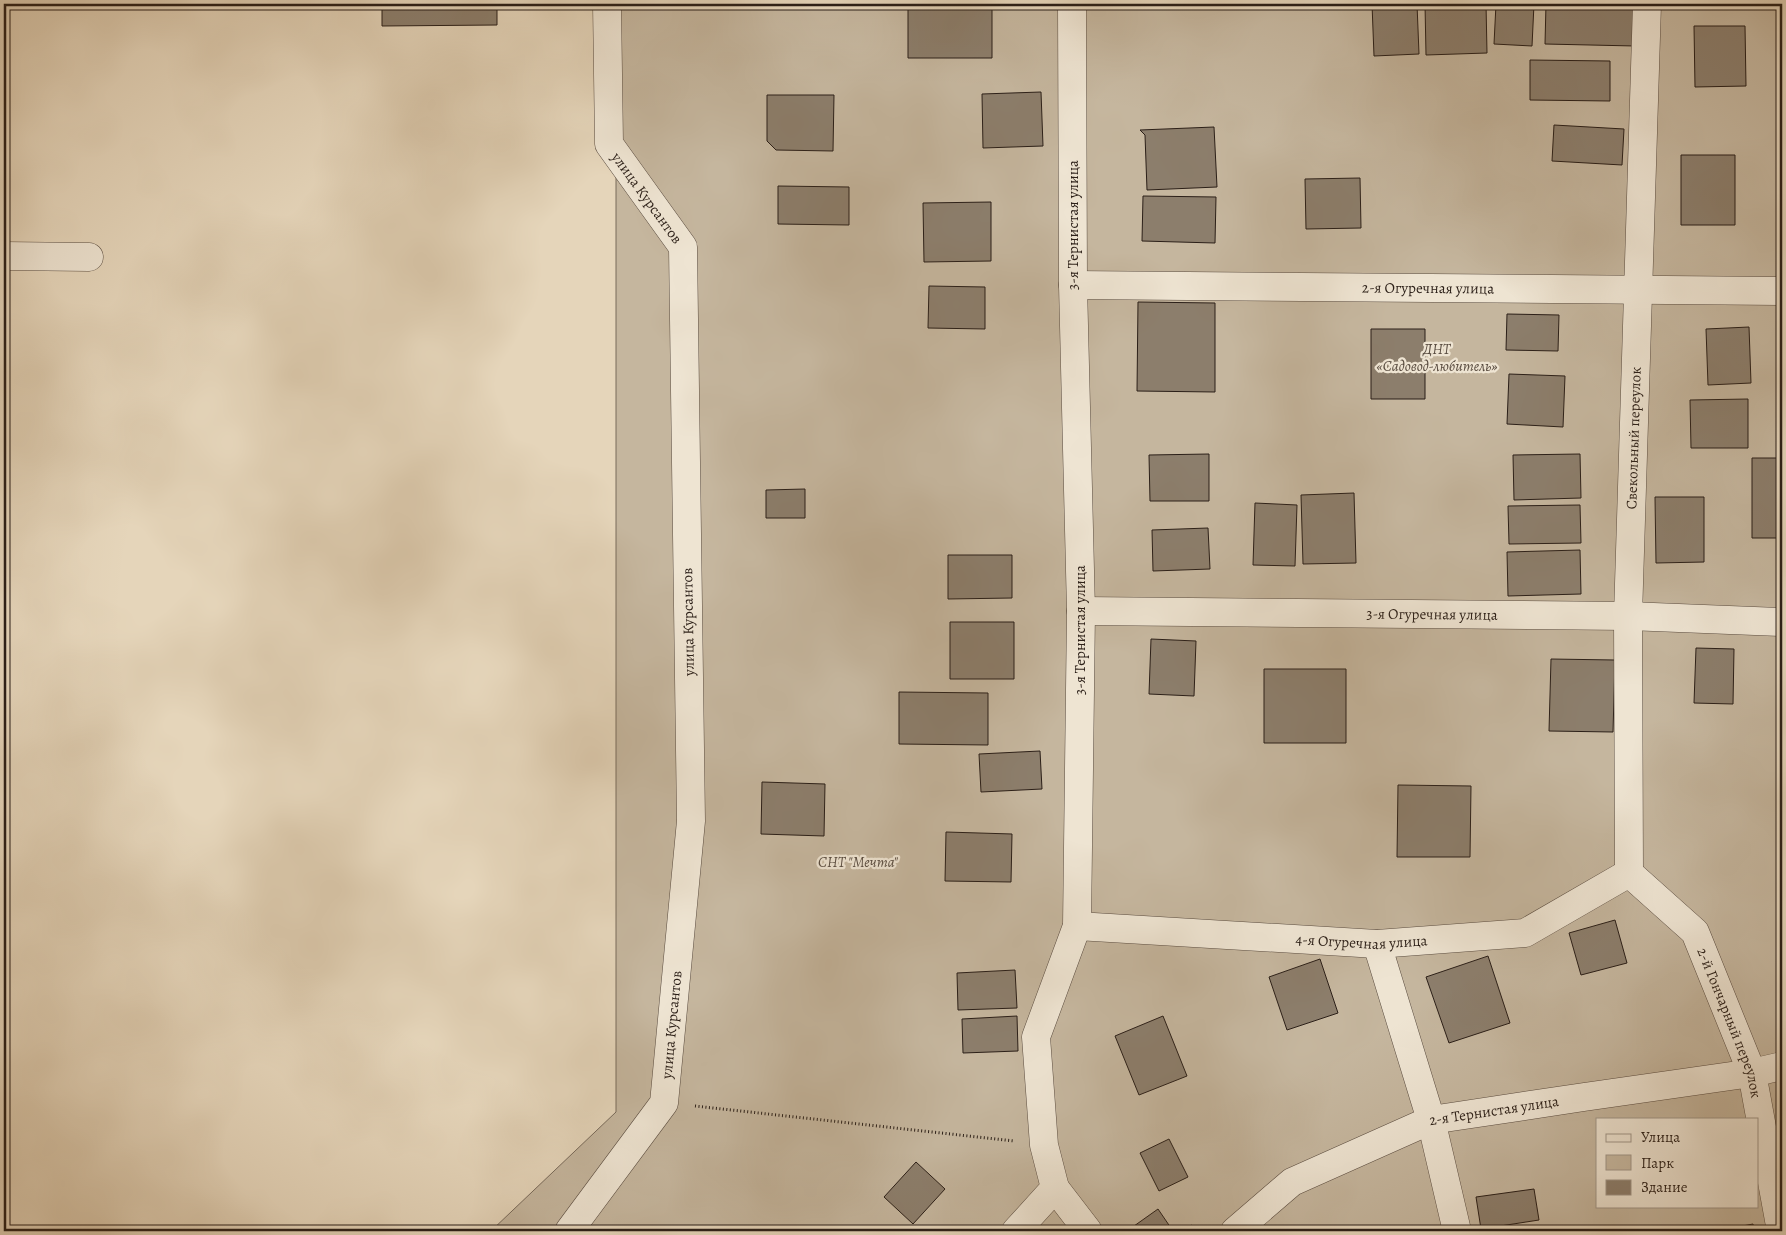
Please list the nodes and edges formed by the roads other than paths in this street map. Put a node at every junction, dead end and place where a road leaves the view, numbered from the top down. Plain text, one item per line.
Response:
1 (607, 4) edge
2 (1072, 4) edge
3 (1647, 4) edge
4 (4, 256) edge
5 (89, 257) dead end
6 (1073, 284) junction
7 (1640, 290) junction
8 (1782, 291) edge
9 (1081, 611) junction
10 (1628, 616) junction
11 (1782, 622) edge
12 (1629, 873) junction
13 (1077, 926) junction
14 (1377, 944) junction
15 (1782, 1066) edge
16 (1752, 1073) junction
17 (1431, 1120) junction
18 (1055, 1188) junction
19 (569, 1231) edge
20 (1016, 1231) edge
21 (1088, 1231) edge
22 (1236, 1231) edge
23 (1457, 1231) edge
24 (1781, 1231) edge

1 - 19 street, улица Курсантов
2 - 6 street, 3-я Тернистая улица
3 - 7 street, Свекольный переулок
4 - 5 street
6 - 7 street, 2-я Огуречная улица
6 - 9 street, 3-я Тернистая улица
7 - 8 street, 2-я Огуречная улица
7 - 10 street, Свекольный переулок
9 - 10 street, 3-я Огуречная улица
9 - 13 street, 3-я Тернистая улица
10 - 11 street, 3-я Огуречная улица
10 - 12 street, Свекольный переулок
12 - 14 street, 4-я Огуречная улица
12 - 16 street, 2-й Гончарный переулок
13 - 14 street, 4-я Огуречная улица
13 - 18 street, 3-я Тернистая улица
14 - 17 street
15 - 16 street, 2-я Тернистая улица
16 - 17 street, 2-я Тернистая улица
16 - 24 street, 2-й Гончарный переулок
17 - 22 street, 2-я Тернистая улица
17 - 23 street
18 - 20 street
18 - 21 street

